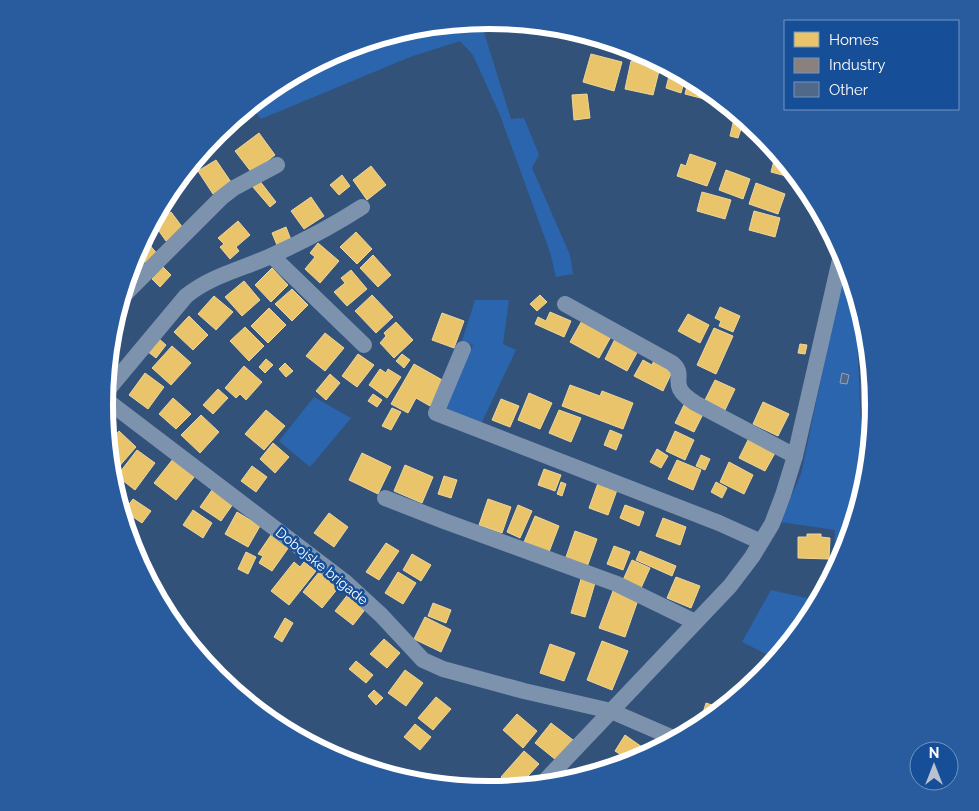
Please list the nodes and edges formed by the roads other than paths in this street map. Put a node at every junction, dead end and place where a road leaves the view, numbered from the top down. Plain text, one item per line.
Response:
1 (277, 165) dead end
2 (362, 207) dead end
3 (272, 256) junction
4 (839, 264) edge
5 (132, 287) edge
6 (565, 304) dead end
7 (364, 345) dead end
8 (463, 349) dead end
9 (114, 382) edge
10 (113, 405) edge
11 (795, 456) junction
12 (385, 498) dead end
13 (761, 542) junction
14 (695, 622) junction
15 (611, 711) junction
16 (669, 736) edge
17 (548, 777) edge

1 - 5 street
2 - 3 street
3 - 7 street
3 - 9 street
4 - 11 street
6 - 11 street
8 - 13 street
10 - 15 street, Dobojske brigade
11 - 13 street
12 - 14 street
13 - 14 street
14 - 15 street
15 - 16 street, Dobojske brigade
15 - 17 street

